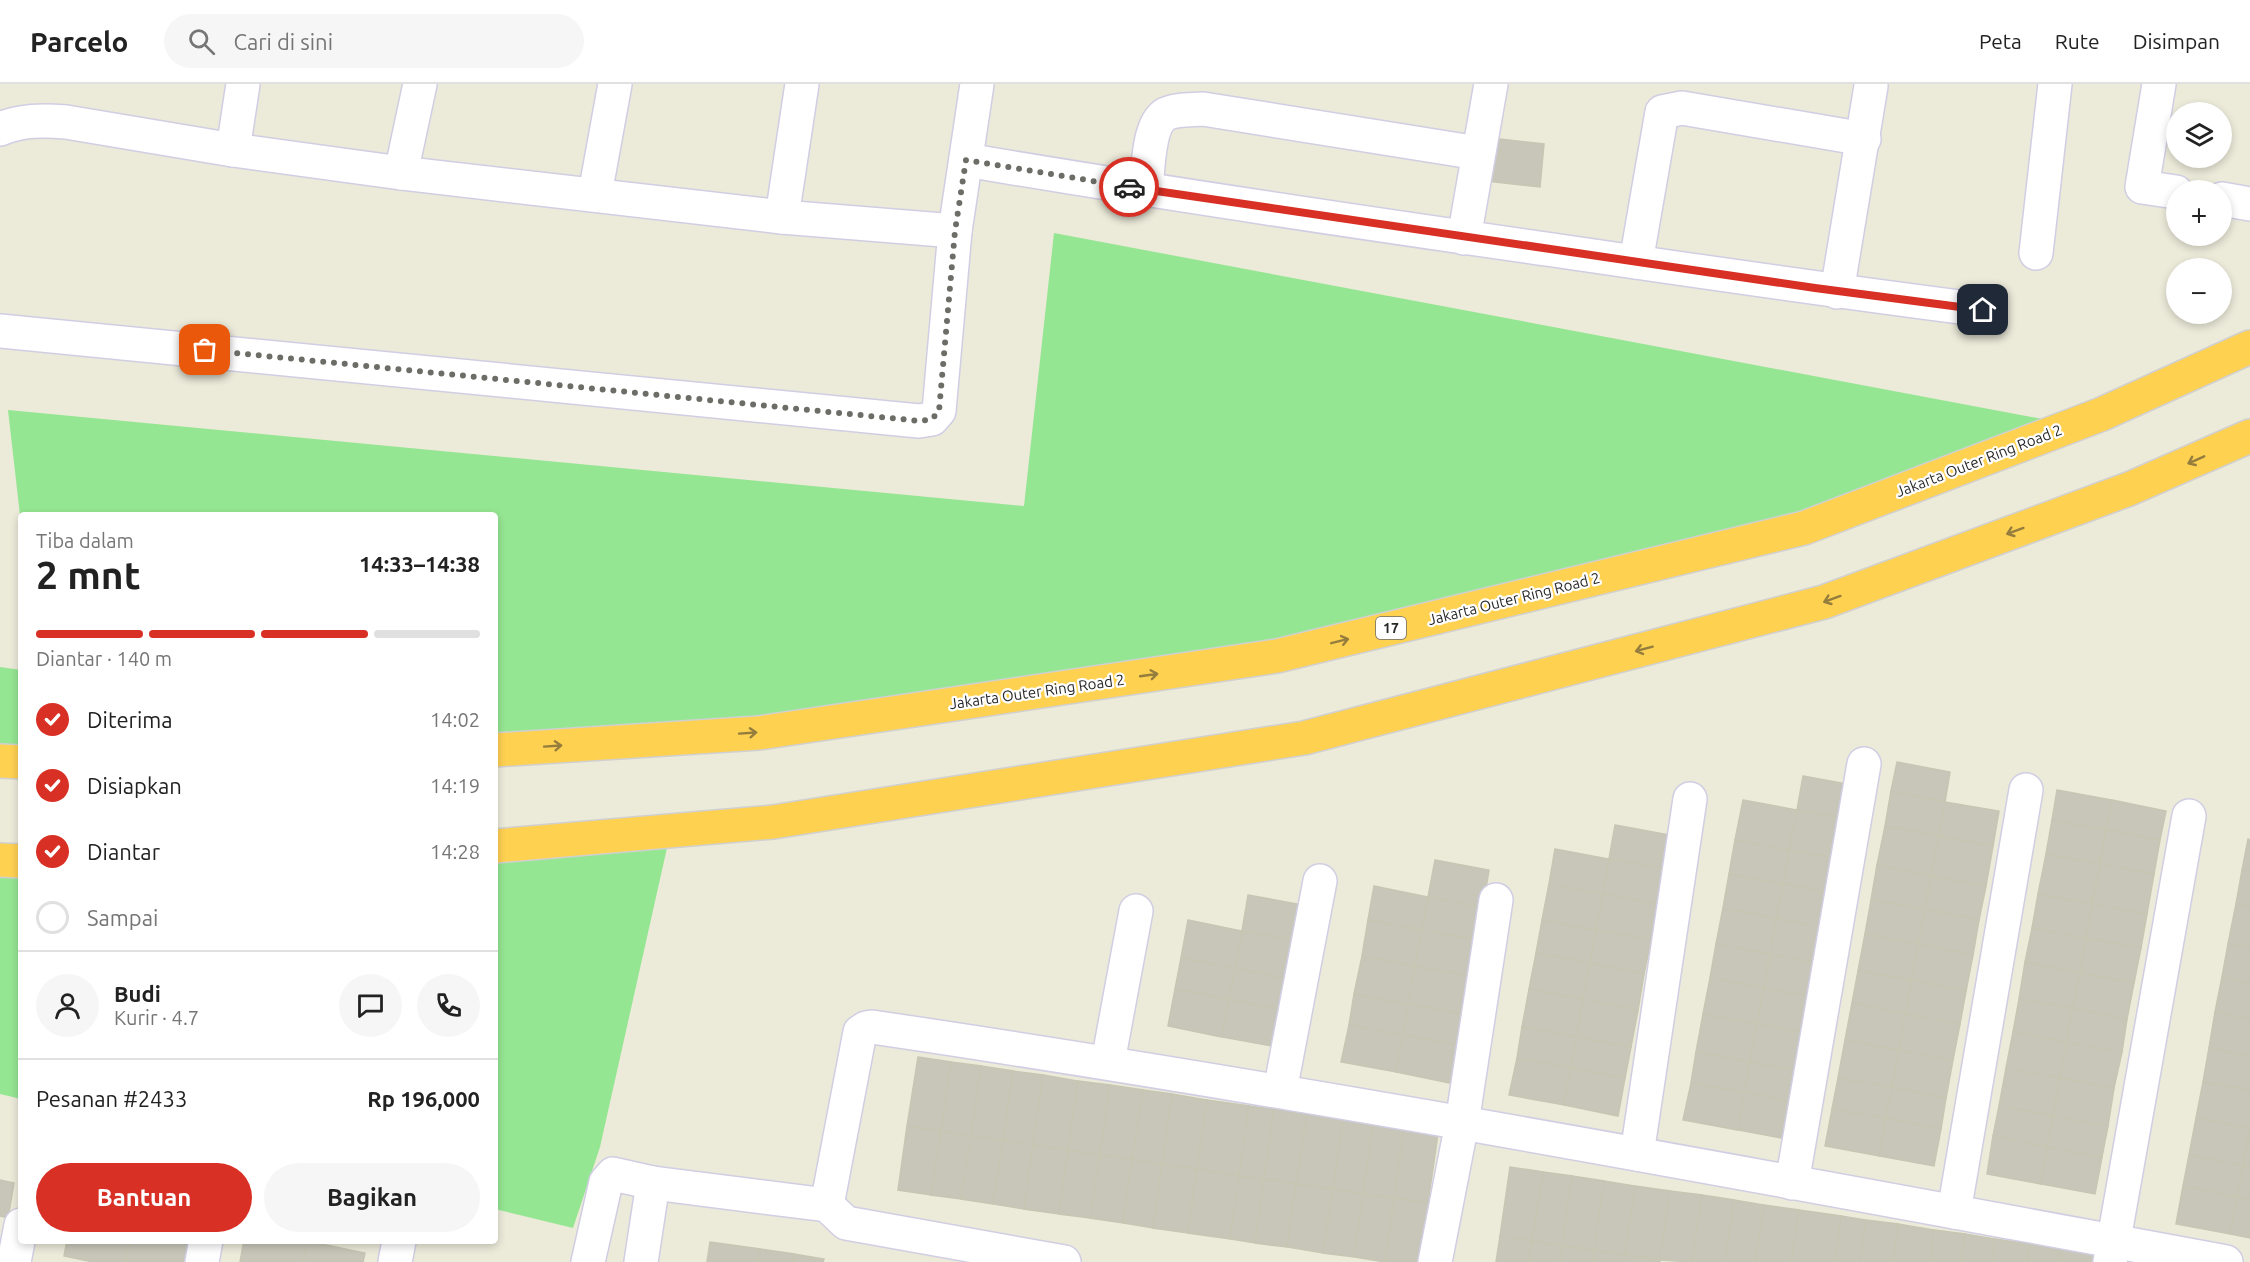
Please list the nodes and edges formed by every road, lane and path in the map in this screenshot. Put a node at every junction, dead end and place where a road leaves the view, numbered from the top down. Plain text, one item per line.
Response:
1 (243, 84) edge
2 (420, 84) edge
3 (615, 84) edge
4 (802, 84) edge
5 (977, 84) edge
6 (1491, 84) edge
7 (2055, 84) edge
8 (2159, 84) edge
9 (1871, 86) dead end
10 (0, 129) edge
11 (1864, 139) junction
12 (233, 150) junction
13 (1478, 153) junction
14 (966, 160) junction
15 (401, 173) junction
16 (1146, 189) junction
17 (2166, 190) edge
18 (595, 194) junction
19 (2232, 201) edge
20 (2250, 204) edge
21 (782, 217) junction
22 (955, 231) junction
23 (1464, 238) junction
24 (2037, 253) dead end
25 (1636, 262) junction
26 (1837, 292) junction
27 (1983, 310) dead end
28 (0, 331) edge
29 (2250, 347) edge
30 (2250, 436) edge
31 (498, 750) edge
32 (0, 761) edge
33 (18, 762) edge
34 (1864, 764) dead end
35 (2026, 790) dead end
36 (1690, 799) dead end
37 (2189, 816) dead end
38 (498, 846) edge
39 (0, 860) edge
40 (18, 861) edge
41 (1320, 881) dead end
42 (1496, 900) dead end
43 (1136, 912) dead end
44 (1108, 1062) junction
45 (1280, 1091) junction
46 (1462, 1123) junction
47 (1637, 1154) junction
48 (653, 1183) junction
49 (1792, 1183) junction
50 (827, 1205) junction
51 (1954, 1212) junction
52 (18, 1241) edge
53 (205, 1244) edge
54 (398, 1244) edge
55 (2112, 1252) edge
56 (14, 1262) edge
57 (202, 1262) edge
58 (395, 1262) edge
59 (588, 1262) edge
60 (641, 1262) edge
61 (1064, 1262) edge
62 (1435, 1262) edge
63 (2226, 1262) edge

1 - 12 street
2 - 15 street
3 - 18 street
4 - 21 street
5 - 14 street
6 - 13 street
7 - 24 street
8 - 17 street
9 - 11 street
10 - 12 street
11 - 25 street
11 - 26 street
12 - 15 street
13 - 16 street
13 - 23 street
14 - 16 street
14 - 22 street
15 - 18 street
16 - 23 street
18 - 21 street
19 - 20 street
21 - 22 street
22 - 28 street
23 - 25 street
25 - 26 street
26 - 27 street
31 -> 29 highway, Jakarta Outer Ring Road 2 / 17
30 -> 38 highway
32 - 33 highway
34 - 49 street
35 - 51 street
36 - 47 street
37 - 55 street
39 - 40 highway
41 - 45 street
42 - 46 street
43 - 44 street
44 - 45 street
44 - 50 street
45 - 46 street
46 - 47 street
46 - 62 street
47 - 49 street
48 - 50 street
48 - 59 street
48 - 60 street
49 - 51 street
50 - 61 street
51 - 55 street
52 - 56 street
53 - 57 street
54 - 58 street
55 - 63 street

